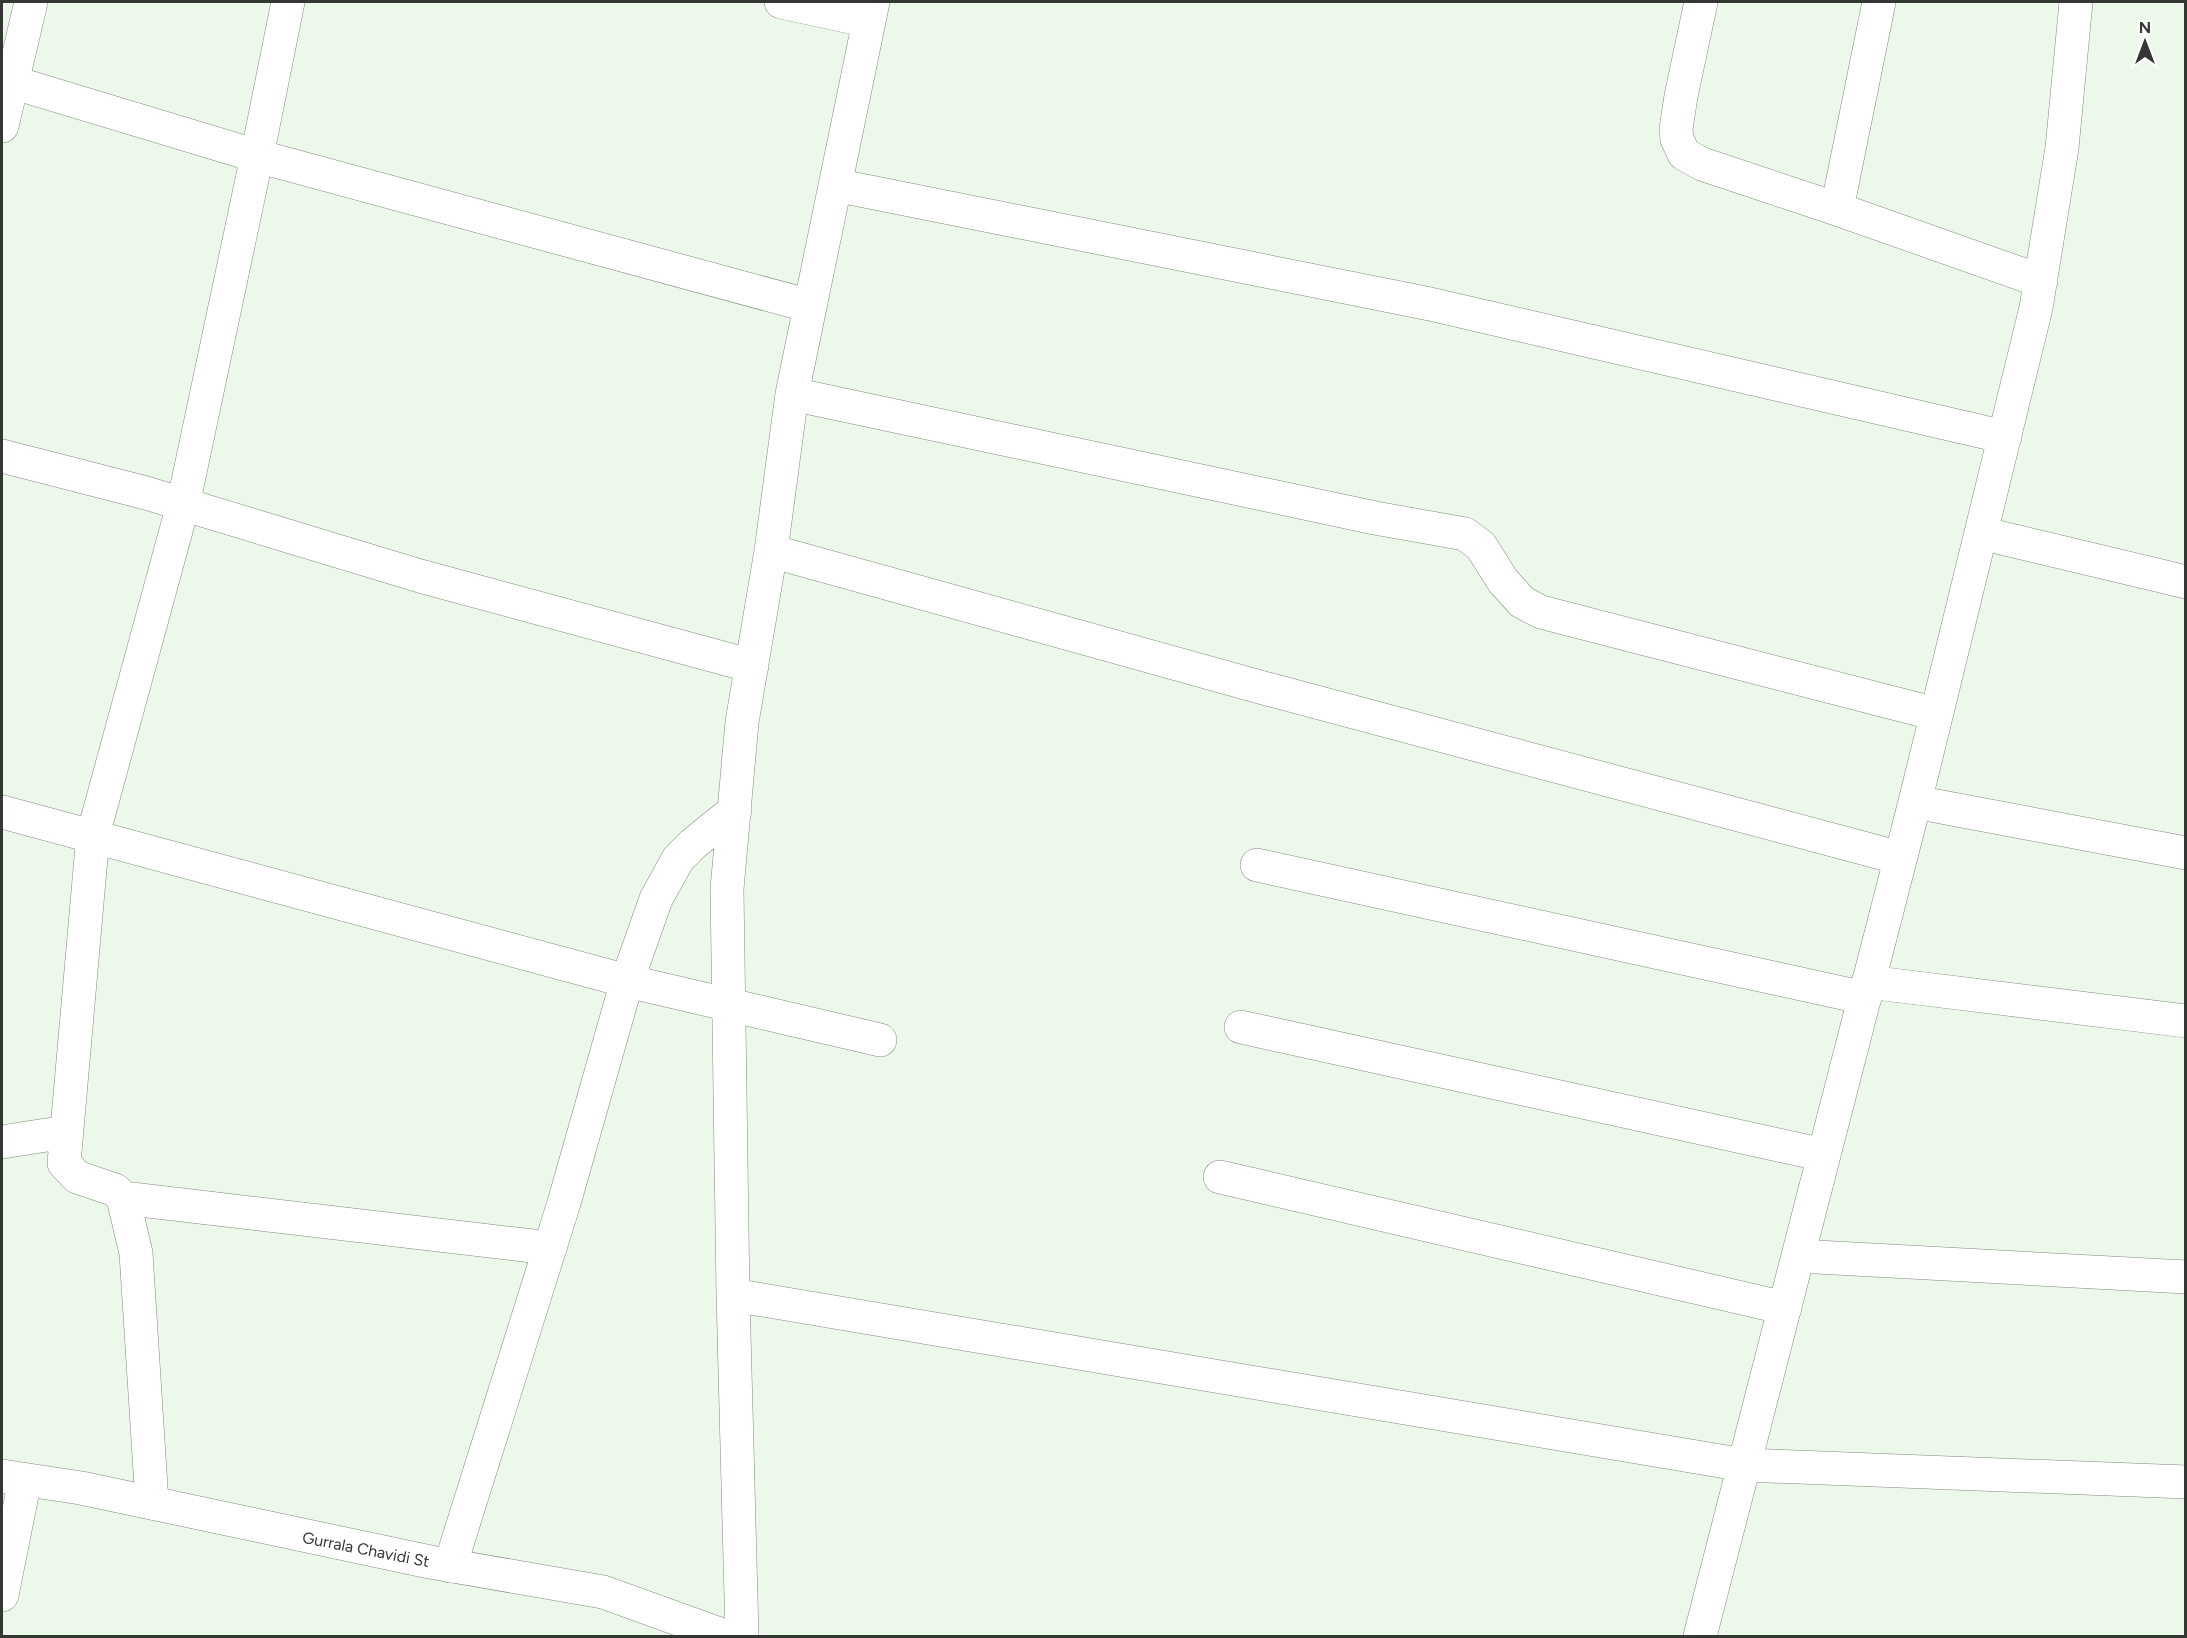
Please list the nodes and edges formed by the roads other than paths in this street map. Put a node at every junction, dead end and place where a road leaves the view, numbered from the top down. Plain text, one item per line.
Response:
1 (31, 2) edge
2 (288, 2) edge
3 (781, 2) edge
4 (1701, 2) edge
5 (1879, 2) edge
6 (2076, 2) edge
7 (871, 11) edge
8 (7, 80) edge
9 (2, 126) edge
10 (257, 156) junction
11 (835, 185) junction
12 (1837, 209) junction
13 (2040, 282) junction
14 (810, 306) junction
15 (792, 394) junction
16 (2005, 437) junction
17 (2, 456) edge
18 (183, 505) junction
19 (1981, 533) junction
20 (771, 550) junction
21 (2186, 582) edge
22 (752, 666) junction
23 (1936, 714) junction
24 (1915, 802) junction
25 (735, 810) junction
26 (2, 812) edge
27 (93, 835) junction
28 (2186, 853) edge
29 (1900, 858) junction
30 (1257, 865) dead end
31 (627, 981) junction
32 (1866, 990) junction
33 (729, 1004) junction
34 (2186, 1022) edge
35 (1241, 1027) dead end
36 (880, 1040) dead end
37 (66, 1132) junction
38 (2, 1142) edge
39 (1824, 1155) junction
40 (1220, 1177) dead end
41 (123, 1198) junction
42 (550, 1248) junction
43 (1798, 1256) junction
44 (2186, 1277) edge
45 (733, 1295) junction
46 (1785, 1308) junction
47 (1744, 1465) junction
48 (13, 1478) edge
49 (2186, 1482) edge
50 (152, 1503) junction
51 (450, 1566) junction
52 (2, 1595) edge
53 (725, 1636) edge
54 (742, 1636) edge
55 (1700, 1636) edge

1 - 8 street
2 - 10 street
3 - 7 street
4 - 12 street
5 - 12 street
6 - 13 street
7 - 11 street
8 - 9 street
8 - 10 street
10 - 14 street
10 - 18 street
11 - 14 street
11 - 16 street
12 - 13 street
13 - 16 street
14 - 15 street
15 - 20 street
15 - 23 street
16 - 19 street
17 - 18 street
18 - 22 street
18 - 27 street
19 - 21 street
19 - 23 street
20 - 22 street
20 - 29 street
22 - 25 street
23 - 24 street
24 - 28 street
24 - 29 street
25 - 31 street
25 - 33 street
26 - 27 street
27 - 31 street
27 - 37 street
29 - 32 street
30 - 32 street
31 - 33 street
31 - 42 street
32 - 34 street
32 - 39 street
33 - 36 street
33 - 45 street
35 - 39 street
37 - 38 street
37 - 41 street
39 - 43 street
40 - 46 street
41 - 42 street
41 - 50 street
42 - 51 street
43 - 44 street
43 - 46 street
45 - 47 street
45 - 54 street
46 - 47 street
47 - 49 street
47 - 55 street
48 - 50 street, Gurrala Chavidi St
48 - 52 street
50 - 51 street, Gurrala Chavidi St
51 - 53 street, Gurrala Chavidi St

